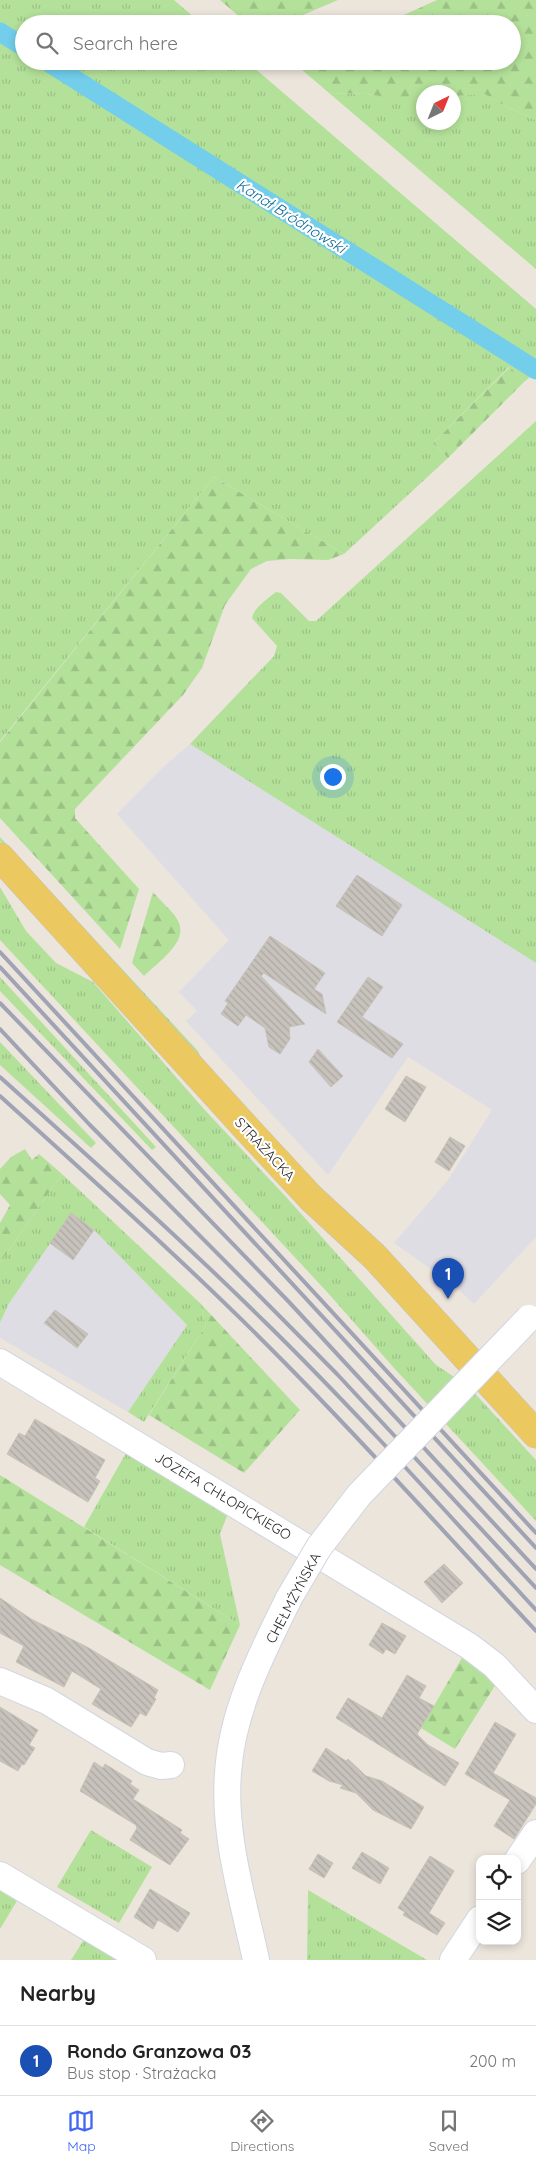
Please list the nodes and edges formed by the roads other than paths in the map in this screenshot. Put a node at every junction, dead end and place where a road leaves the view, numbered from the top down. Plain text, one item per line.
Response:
1 (0, 857) edge
2 (533, 1314) edge
3 (0, 1362) edge
4 (533, 1425) edge
5 (0, 1681) edge
6 (536, 1710) edge
7 (171, 1765) dead end
8 (536, 1833) edge
9 (521, 1856) edge
10 (0, 1875) edge
11 (476, 1925) edge
12 (143, 1960) edge
13 (256, 1960) edge
14 (453, 1960) edge

1 - 4 main road, STRAŻACKA
2 - 13 street, CHEŁMŻYŃSKA, bridge
3 - 6 street, JÓZEFA CHŁOPICKIEGO
5 - 7 street
8 - 9 street
10 - 12 street
11 - 14 street

